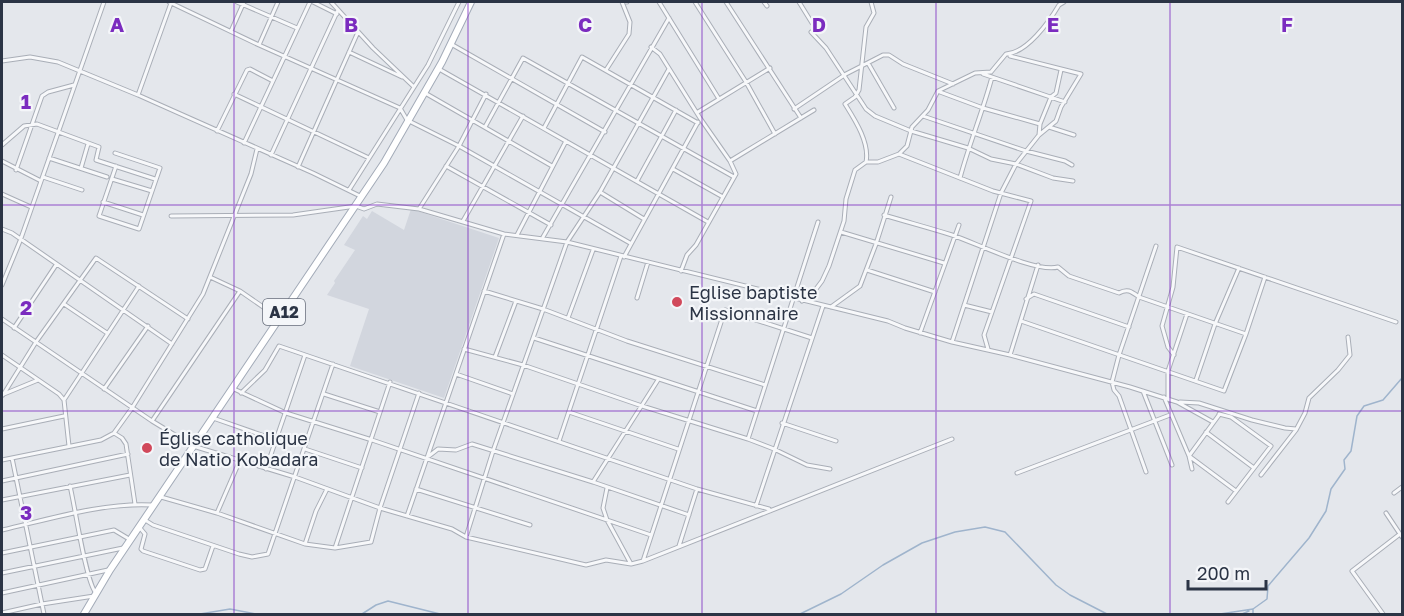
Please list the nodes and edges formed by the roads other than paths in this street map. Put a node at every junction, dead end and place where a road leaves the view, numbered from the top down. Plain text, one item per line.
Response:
1 (104, 2) edge
2 (171, 2) edge
3 (237, 2) edge
4 (278, 2) edge
5 (311, 2) edge
6 (331, 2) edge
7 (459, 2) edge
8 (471, 2) edge
9 (621, 2) edge
10 (627, 2) edge
11 (659, 2) edge
12 (695, 2) edge
13 (726, 2) edge
14 (764, 2) edge
15 (799, 2) edge
16 (871, 2) edge
17 (1064, 2) edge
18 (244, 3) edge
19 (767, 6) dead end
20 (338, 12) junction
21 (271, 16) junction
22 (669, 18) junction
23 (812, 23) dead end
24 (297, 28) junction
25 (231, 31) junction
26 (358, 32) junction
27 (811, 32) dead end
28 (452, 44) junction
29 (259, 45) junction
30 (651, 47) junction
31 (349, 52) junction
32 (1006, 54) junction
33 (285, 56) junction
34 (2, 61) edge
35 (868, 63) junction
36 (862, 66) junction
37 (310, 67) junction
38 (770, 68) junction
39 (439, 69) junction
40 (669, 69) junction
41 (78, 70) junction
42 (606, 70) junction
43 (1061, 70) junction
44 (981, 73) junction
45 (844, 75) junction
46 (992, 77) junction
47 (405, 78) junction
48 (512, 78) junction
49 (338, 79) junction
50 (273, 81) junction
51 (567, 82) junction
52 (746, 82) junction
53 (953, 84) junction
54 (74, 85) junction
55 (631, 86) junction
56 (414, 87) junction
57 (938, 92) junction
58 (425, 93) junction
59 (234, 94) junction
60 (486, 94) junction
61 (138, 95) junction
62 (858, 95) junction
63 (652, 97) junction
64 (1051, 97) junction
65 (719, 99) junction
66 (499, 102) junction
67 (1065, 102) junction
68 (556, 104) junction
69 (260, 108) junction
70 (400, 108) junction
71 (894, 108) dead end
72 (983, 108) junction
73 (794, 109) junction
74 (617, 110) junction
75 (676, 110) junction
76 (814, 110) dead end
77 (698, 112) junction
78 (523, 116) junction
79 (923, 116) junction
80 (700, 118) junction
81 (801, 118) junction
82 (287, 120) junction
83 (473, 121) junction
84 (409, 122) junction
85 (638, 122) junction
86 (698, 123) junction
87 (34, 124) junction
88 (1040, 124) junction
89 (485, 127) junction
90 (1049, 127) junction
91 (544, 128) junction
92 (217, 131) junction
93 (911, 131) junction
94 (58, 132) junction
95 (314, 132) junction
96 (605, 132) junction
97 (974, 133) junction
98 (775, 134) junction
99 (1039, 135) junction
100 (1074, 135) dead end
101 (662, 136) junction
102 (509, 140) junction
103 (566, 141) junction
104 (89, 143) junction
105 (244, 143) junction
106 (2, 144) edge
107 (459, 146) junction
108 (684, 148) junction
109 (968, 148) junction
110 (257, 149) junction
111 (1026, 151) junction
112 (115, 153) dead end
113 (899, 154) junction
114 (271, 155) junction
115 (591, 155) junction
116 (49, 158) junction
117 (369, 158) junction
118 (2, 161) edge
119 (730, 161) junction
120 (866, 162) junction
121 (1016, 164) junction
122 (1072, 165) dead end
123 (116, 166) junction
124 (446, 166) junction
125 (495, 166) junction
126 (552, 166) junction
127 (298, 167) junction
128 (613, 167) junction
129 (81, 168) junction
130 (673, 169) junction
131 (16, 170) junction
132 (107, 177) dead end
133 (734, 177) junction
134 (112, 178) junction
135 (960, 178) junction
136 (42, 179) junction
137 (156, 179) junction
138 (637, 181) junction
139 (1073, 181) dead end
140 (483, 186) junction
141 (82, 190) dead end
142 (349, 190) junction
143 (152, 191) junction
144 (540, 191) junction
145 (600, 192) junction
146 (1001, 193) junction
147 (2, 194) edge
148 (659, 194) junction
149 (361, 197) junction
150 (723, 197) junction
151 (891, 197) dead end
152 (103, 202) junction
153 (563, 204) junction
154 (356, 206) junction
155 (31, 207) junction
156 (419, 209) junction
157 (528, 213) junction
158 (143, 215) junction
159 (233, 215) junction
160 (884, 215) junction
161 (171, 216) dead end
162 (584, 217) junction
163 (644, 219) junction
164 (463, 221) junction
165 (708, 222) junction
166 (818, 222) dead end
167 (551, 225) junction
168 (959, 225) dead end
169 (2, 229) edge
170 (841, 232) junction
171 (504, 234) junction
172 (517, 235) junction
173 (954, 236) junction
174 (543, 237) junction
175 (20, 241) junction
176 (567, 242) junction
177 (630, 243) junction
178 (876, 244) junction
179 (1156, 246) dead end
180 (983, 248) junction
181 (593, 249) junction
182 (622, 256) junction
183 (1011, 258) junction
184 (648, 262) junction
185 (944, 263) junction
186 (56, 265) junction
187 (1038, 265) junction
188 (1239, 268) junction
189 (867, 270) junction
190 (681, 271) junction
191 (1265, 276) junction
192 (210, 277) junction
193 (80, 281) junction
194 (2, 285) edge
195 (139, 286) junction
196 (240, 291) junction
197 (484, 291) junction
198 (935, 292) junction
199 (1139, 297) junction
200 (637, 298) dead end
201 (793, 299) junction
202 (1026, 299) junction
203 (516, 301) junction
204 (802, 301) junction
205 (64, 304) junction
206 (964, 305) junction
207 (823, 306) junction
208 (1166, 306) junction
209 (287, 307) junction
210 (831, 307) junction
211 (124, 309) junction
212 (543, 309) junction
213 (992, 312) junction
214 (301, 313) dead end
215 (1187, 314) junction
216 (279, 318) junction
217 (568, 318) junction
218 (2, 319) edge
219 (188, 319) junction
220 (1021, 321) junction
221 (1396, 322) dead end
222 (1215, 324) junction
223 (148, 326) junction
224 (14, 327) junction
225 (1129, 327) junction
226 (596, 329) junction
227 (784, 329) junction
228 (107, 333) junction
229 (920, 333) junction
230 (1246, 334) junction
231 (1348, 337) dead end
232 (533, 338) junction
233 (812, 338) junction
234 (36, 342) junction
235 (952, 342) junction
236 (172, 344) junction
237 (464, 349) junction
238 (988, 349) junction
239 (2, 355) edge
240 (305, 355) junction
241 (1010, 355) junction
242 (1119, 355) junction
243 (1173, 355) junction
244 (588, 356) junction
245 (495, 357) junction
246 (333, 364) junction
247 (524, 365) junction
248 (706, 365) junction
249 (20, 368) junction
250 (1168, 371) junction
251 (82, 374) junction
252 (456, 374) junction
253 (38, 380) junction
254 (658, 380) junction
255 (1196, 380) junction
256 (390, 382) junction
257 (1112, 382) junction
258 (579, 384) junction
259 (765, 385) junction
260 (232, 388) junction
261 (104, 389) junction
262 (1143, 391) junction
263 (698, 392) junction
264 (242, 393) junction
265 (420, 393) junction
266 (324, 394) junction
267 (513, 394) junction
268 (2, 395) edge
269 (1166, 398) junction
270 (64, 400) junction
271 (446, 402) junction
272 (1177, 402) junction
273 (642, 406) junction
274 (132, 408) junction
275 (757, 411) junction
276 (380, 412) junction
277 (569, 412) junction
278 (1221, 412) junction
279 (286, 413) junction
280 (1170, 415) junction
281 (65, 416) junction
282 (212, 418) junction
283 (1154, 420) junction
284 (314, 421) junction
285 (688, 421) junction
286 (152, 422) junction
287 (504, 422) junction
288 (1214, 422) junction
289 (782, 423) junction
290 (2, 429) edge
291 (1130, 429) junction
292 (1296, 429) junction
293 (625, 432) junction
294 (1206, 432) junction
295 (114, 433) junction
296 (748, 439) junction
297 (952, 439) dead end
298 (276, 440) junction
299 (372, 440) junction
300 (559, 441) junction
301 (836, 441) dead end
302 (69, 446) junction
303 (193, 446) junction
304 (305, 449) junction
305 (679, 449) junction
306 (774, 449) junction
307 (400, 450) junction
308 (493, 451) junction
309 (128, 454) junction
310 (1189, 456) junction
311 (12, 458) junction
312 (427, 458) junction
313 (608, 458) junction
314 (2, 460) edge
315 (240, 460) junction
316 (1172, 465) dead end
317 (362, 468) junction
318 (1254, 468) junction
319 (266, 469) junction
320 (830, 469) dead end
321 (1192, 469) dead end
322 (1146, 472) dead end
323 (1017, 473) dead end
324 (130, 475) junction
325 (1261, 475) dead end
326 (16, 477) junction
327 (296, 477) junction
328 (484, 479) junction
329 (669, 479) junction
330 (2, 481) edge
331 (593, 482) junction
332 (70, 486) junction
333 (1402, 487) edge
334 (607, 488) junction
335 (327, 489) junction
336 (416, 489) junction
337 (697, 489) junction
338 (1236, 491) junction
339 (1394, 493) dead end
340 (20, 496) junction
341 (159, 497) junction
342 (351, 498) junction
343 (2, 500) edge
344 (1228, 502) dead end
345 (135, 504) junction
346 (153, 505) junction
347 (661, 506) junction
348 (756, 506) junction
349 (475, 507) junction
350 (380, 508) junction
351 (770, 509) junction
352 (217, 513) junction
353 (1386, 513) dead end
354 (76, 514) junction
355 (689, 515) junction
356 (407, 516) junction
357 (144, 519) junction
358 (608, 520) junction
359 (1402, 524) edge
360 (25, 525) junction
361 (530, 525) dead end
362 (139, 527) junction
363 (1396, 529) junction
364 (2, 530) edge
365 (275, 535) junction
366 (651, 535) junction
367 (1401, 536) edge
368 (80, 537) junction
369 (466, 537) junction
370 (130, 540) junction
371 (305, 544) junction
372 (213, 545) junction
373 (679, 546) junction
374 (30, 547) junction
375 (125, 548) junction
376 (335, 548) junction
377 (2, 553) edge
378 (85, 556) junction
379 (643, 561) junction
380 (631, 564) junction
381 (34, 566) junction
382 (110, 570) junction
383 (2, 573) edge
384 (88, 574) junction
385 (38, 585) junction
386 (2, 593) edge
387 (95, 595) junction
388 (42, 604) junction
389 (2, 614) edge
390 (44, 615) edge
391 (84, 615) edge
392 (1383, 615) edge

1 - 41 street
2 - 25 street
2 - 61 street
3 - 18 street
4 - 21 street
5 - 20 street
5 - 24 street
6 - 20 street
7 - 56 street
8 - 28 main road, A12
9 - 10 street
9 - 42 street
11 - 22 street
12 - 52 street
13 - 38 street
14 - 19 street
15 - 23 street
16 - 36 street
17 - 32 street
18 - 21 street
18 - 25 street
20 - 26 street
20 - 37 street
21 - 24 street
21 - 29 street
22 - 30 street
22 - 65 street
24 - 33 street
25 - 29 street
26 - 31 street
26 - 47 street
27 - 45 street
28 - 39 main road, A12
28 - 48 street
29 - 33 street
30 - 40 street
30 - 55 street
31 - 47 street
31 - 49 street
32 - 43 street
32 - 44 street
33 - 37 street
33 - 50 street
34 - 41 street
35 - 36 street
35 - 53 street
35 - 71 street
36 - 45 street
36 - 62 street
37 - 49 street
37 - 82 street
38 - 52 street
38 - 73 street
39 - 58 main road, A12
39 - 60 street
40 - 63 street
40 - 77 street
41 - 54 street
41 - 61 street
42 - 51 street
42 - 55 street
43 - 64 street
43 - 67 street
44 - 46 street
44 - 53 street
45 - 62 street
45 - 73 street
46 - 64 street
46 - 72 street
47 - 56 street
48 - 51 street
48 - 66 street
48 - 68 street
49 - 70 street
49 - 95 street
50 - 59 street
50 - 69 street
51 - 68 street
51 - 74 street
52 - 65 street
52 - 98 street
53 - 57 street
54 - 87 street
54 - 94 street
55 - 63 street
55 - 74 street
56 - 70 street
57 - 72 street
57 - 79 street
58 - 83 street
58 - 84 main road, A12
59 - 69 street
59 - 92 street
60 - 66 street
60 - 83 street
61 - 92 street
62 - 93 street
62 - 120 street
63 - 75 street
63 - 85 street
64 - 67 street
64 - 88 street
65 - 77 street
66 - 78 street
66 - 89 street
67 - 90 street
68 - 91 street
68 - 96 street
69 - 82 street
69 - 105 street
70 - 84 street
70 - 117 street
72 - 88 street
72 - 97 street
73 - 81 street
74 - 85 street
74 - 96 street
75 - 86 street
75 - 101 street
76 - 81 street
77 - 80 street
78 - 91 street
78 - 102 street
79 - 93 street
79 - 97 street
80 - 86 street
80 - 119 street
81 - 98 street
82 - 95 street
82 - 114 street
83 - 89 street
83 - 107 street
84 - 107 street
84 - 149 main road, A12
85 - 101 street
85 - 128 street
86 - 108 street
87 - 94 street
87 - 106 street
87 - 131 street
88 - 99 street
89 - 102 street
90 - 99 street
90 - 100 street
91 - 103 street
92 - 105 street
93 - 109 street
93 - 113 street
94 - 104 street
94 - 116 street
95 - 117 street
95 - 127 street
96 - 115 street
97 - 109 street
97 - 111 street
98 - 119 street
99 - 111 street
101 - 108 street
101 - 138 street
102 - 125 street
102 - 126 street
103 - 115 street
103 - 126 street
104 - 123 street
104 - 129 street
105 - 110 street
107 - 124 street
107 - 125 street
108 - 130 street
108 - 133 street
109 - 121 street
109 - 135 street
110 - 114 street
110 - 159 street
111 - 121 street
111 - 122 street
112 - 137 street
113 - 120 street
113 - 135 street
114 - 127 street
115 - 128 street
115 - 153 street
116 - 129 street
116 - 136 street
117 - 142 street
118 - 131 street
119 - 133 street
120 - 170 street
121 - 139 street
121 - 146 street
123 - 134 street
123 - 137 street
124 - 140 street
124 - 156 street
125 - 140 street
125 - 144 street
126 - 144 street
127 - 142 street
128 - 138 street
128 - 145 street
129 - 132 street
130 - 148 street
130 - 150 street
131 - 136 street
133 - 150 street
134 - 143 street
134 - 152 street
135 - 146 street
136 - 141 street
136 - 155 street
137 - 143 street
138 - 148 street
140 - 157 street
140 - 164 street
142 - 149 street
143 - 158 street
144 - 153 street
144 - 157 street
145 - 162 street
145 - 163 street
146 - 180 street
146 - 183 street
147 - 155 street
148 - 163 street
148 - 165 street
149 - 154 main road, A12
150 - 165 street
151 - 160 street
152 - 158 street
152 - 158 street
153 - 162 street
153 - 167 street
154 - 156 street
154 - 159 street
154 - 209 main road, A12
155 - 175 street
156 - 164 street
157 - 167 street
157 - 172 street
159 - 161 street
159 - 192 street
160 - 173 street
160 - 178 street
162 - 176 street
162 - 177 street
163 - 177 street
164 - 171 street
165 - 190 street
166 - 201 street
167 - 174 street
168 - 173 street
169 - 175 street
170 - 178 street
170 - 204 street
171 - 172 street
171 - 197 street
172 - 174 street
173 - 180 street
173 - 185 street
174 - 176 street
175 - 186 street
175 - 194 street
176 - 181 street
176 - 212 street
177 - 182 street
178 - 185 street
178 - 189 street
179 - 199 street
180 - 183 street
180 - 206 street
181 - 182 street
181 - 217 street
182 - 184 street
182 - 226 street
183 - 187 street
183 - 213 street
184 - 190 street
184 - 200 street
185 - 198 street
186 - 193 street
186 - 224 street
187 - 199 street
187 - 202 street
188 - 191 street
188 - 208 street
188 - 222 street
189 - 198 street
189 - 210 street
190 - 201 street
191 - 221 street
191 - 230 street
192 - 196 street
192 - 219 street
193 - 195 street
193 - 205 street
193 - 211 street
195 - 211 street
195 - 219 street
196 - 216 street
196 - 286 street
197 - 203 street
197 - 237 street
198 - 229 street
199 - 208 street
199 - 225 street
201 - 204 street
201 - 227 street
202 - 220 street
202 - 225 street
203 - 212 street
203 - 245 street
204 - 207 street
205 - 228 street
205 - 234 street
206 - 213 street
206 - 235 street
207 - 210 street
207 - 233 street
208 - 215 street
208 - 243 street
209 - 214 street
209 - 216 main road, A12
210 - 229 street
211 - 223 street
211 - 228 street
212 - 217 street
212 - 232 street
213 - 238 street
215 - 222 street
215 - 243 street
216 - 260 main road, A12
217 - 226 street
218 - 224 street
219 - 236 street
220 - 241 street
220 - 242 street
222 - 230 street
222 - 255 street
223 - 236 street
223 - 261 street
224 - 234 street
225 - 242 street
226 - 244 street
226 - 248 street
227 - 233 street
227 - 248 street
227 - 259 street
228 - 251 street
229 - 235 street
230 - 255 street
231 - 292 street
232 - 244 street
232 - 247 street
233 - 289 street
234 - 249 street
234 - 251 street
235 - 238 street
236 - 274 street
237 - 245 street
237 - 252 street
238 - 241 street
239 - 249 street
240 - 246 street
240 - 264 street
240 - 279 street
241 - 257 street
242 - 250 street
242 - 257 street
243 - 250 street
244 - 254 street
244 - 258 street
245 - 247 street
246 - 256 street
246 - 266 street
247 - 258 street
247 - 267 street
248 - 259 street
248 - 263 street
249 - 253 street
249 - 268 street
250 - 255 street
250 - 269 street
251 - 261 street
251 - 270 street
252 - 267 street
252 - 271 street
253 - 268 street
253 - 270 street
254 - 263 street
254 - 273 street
256 - 265 street
256 - 276 street
257 - 262 street
257 - 291 street
258 - 273 street
258 - 277 street
259 - 275 street
260 - 264 street
260 - 282 main road, A12
261 - 274 street
262 - 269 street
262 - 283 street
263 - 275 street
263 - 285 street
264 - 279 street
265 - 271 street
265 - 307 street
266 - 276 street
266 - 284 street
267 - 287 street
269 - 272 street
269 - 280 street
270 - 281 street
271 - 287 street
271 - 312 street
272 - 278 street
272 - 288 street
273 - 285 street
273 - 293 street
274 - 286 street
274 - 295 street
275 - 296 street
276 - 299 street
277 - 293 street
277 - 300 street
278 - 288 street
278 - 292 street
278 - 318 street
279 - 284 street
279 - 298 street
280 - 283 street
280 - 310 street
281 - 290 street
281 - 302 street
282 - 298 street
282 - 303 main road, A12
283 - 291 street
283 - 316 street
284 - 299 street
284 - 304 street
285 - 296 street
285 - 305 street
286 - 303 street
287 - 300 street
287 - 308 street
288 - 294 street
289 - 301 street
289 - 306 street
291 - 322 street
291 - 323 street
292 - 325 street
293 - 305 street
293 - 313 street
294 - 310 street
294 - 318 street
295 - 302 street
295 - 309 street
296 - 306 street
297 - 351 street
298 - 319 street
299 - 307 street
299 - 317 street
300 - 313 street
302 - 311 street
303 - 315 street
303 - 341 main road, A12
304 - 317 street
304 - 327 street
305 - 329 street
306 - 320 street
306 - 348 street
307 - 312 street
307 - 350 street
308 - 312 street
308 - 328 street
308 - 331 street
309 - 324 street
309 - 326 street
310 - 321 street
310 - 338 street
311 - 314 street
311 - 326 street
312 - 328 street
312 - 336 street
313 - 329 street
313 - 331 street
315 - 319 street
315 - 352 street
317 - 342 street
318 - 338 street
319 - 327 street
324 - 332 street
324 - 345 street
326 - 330 street
326 - 340 street
327 - 335 street
327 - 365 street
328 - 349 street
328 - 358 street
329 - 337 street
329 - 347 street
331 - 334 street
332 - 340 street
332 - 354 street
333 - 339 street
334 - 347 street
334 - 358 street
335 - 342 street
335 - 371 street
336 - 349 street
336 - 356 street
337 - 348 street
337 - 355 street
338 - 344 street
340 - 343 street
340 - 360 street
341 - 346 main road, A12
341 - 352 street
342 - 350 street
342 - 376 street
345 - 346 street
345 - 354 street
346 - 357 main road, A12
347 - 355 street
347 - 366 street
348 - 351 street
349 - 361 street
349 - 369 street
350 - 356 street
350 - 376 street
351 - 373 street
352 - 365 street
353 - 363 street
354 - 360 street
354 - 368 street
355 - 373 street
356 - 369 street
357 - 362 main road, A12
357 - 372 street
358 - 366 street
358 - 380 street
359 - 363 street
360 - 364 street
360 - 374 street
362 - 370 main road, A12
362 - 372 street
363 - 367 street
365 - 371 street
365 - 372 street
366 - 379 street
367 - 392 street
368 - 370 street
368 - 374 street
368 - 378 street
369 - 380 street
370 - 375 main road, A12
371 - 376 street
373 - 379 street
374 - 377 street
374 - 381 street
375 - 378 street
375 - 382 main road, A12
378 - 381 street
378 - 384 street
379 - 380 street
381 - 383 street
381 - 385 street
382 - 384 street
382 - 387 main road, A12
384 - 385 street
384 - 387 street
385 - 386 street
385 - 388 street
387 - 388 street
387 - 391 main road, A12
388 - 389 street
388 - 390 street

